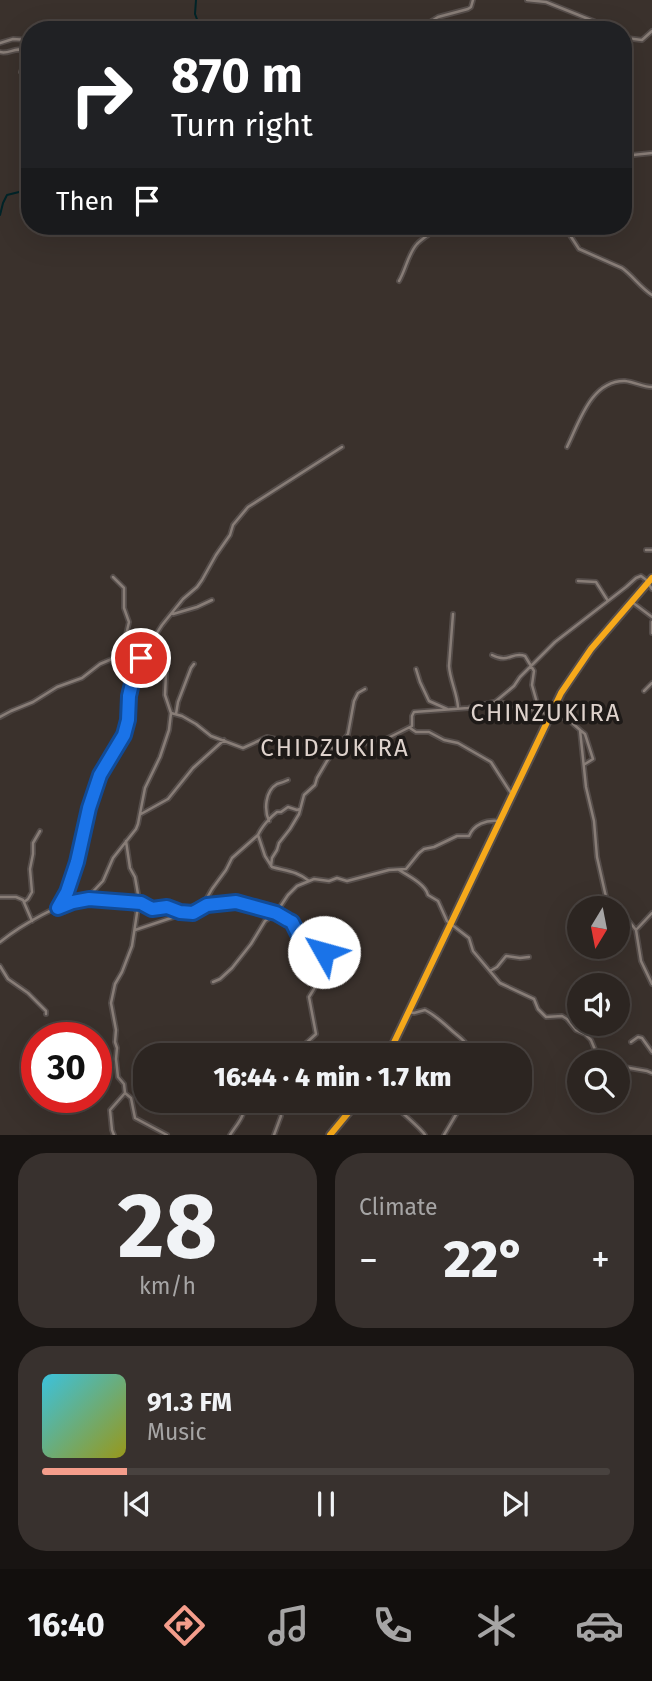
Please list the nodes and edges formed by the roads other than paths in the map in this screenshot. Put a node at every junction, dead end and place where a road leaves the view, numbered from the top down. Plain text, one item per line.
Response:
1 (473, 0) edge
2 (527, 0) edge
3 (432, 21) edge
4 (594, 21) edge
5 (652, 30) edge
6 (632, 39) edge
7 (21, 40) edge
8 (0, 43) edge
9 (21, 50) edge
10 (0, 52) edge
11 (652, 153) edge
12 (632, 155) edge
13 (428, 235) edge
14 (570, 235) edge
15 (399, 281) dead end
16 (652, 295) edge
17 (652, 387) edge
18 (342, 447) dead end
19 (567, 447) dead end
20 (646, 550) dead end
21 (652, 550) edge
22 (113, 577) dead end
23 (578, 581) dead end
24 (650, 583) edge
25 (212, 600) dead end
26 (608, 601) junction
27 (632, 602) junction
28 (453, 614) dead end
29 (170, 615) junction
30 (652, 617) edge
31 (652, 622) edge
32 (652, 633) edge
33 (136, 643) junction
34 (147, 648) junction
35 (492, 655) dead end
36 (164, 662) dead end
37 (194, 664) dead end
38 (533, 666) junction
39 (416, 669) dead end
40 (652, 683) edge
41 (365, 689) dead end
42 (644, 691) dead end
43 (496, 701) junction
44 (458, 708) junction
45 (447, 709) junction
46 (539, 710) junction
47 (171, 713) junction
48 (176, 714) junction
49 (548, 716) junction
50 (0, 717) edge
51 (411, 728) junction
52 (580, 730) junction
53 (224, 740) junction
54 (335, 750) junction
55 (585, 764) junction
56 (288, 780) dead end
57 (512, 794) junction
58 (301, 808) junction
59 (140, 815) junction
60 (269, 821) junction
61 (499, 821) junction
62 (40, 831) dead end
63 (258, 835) junction
64 (126, 841) junction
65 (271, 866) junction
66 (396, 869) junction
67 (309, 881) junction
68 (606, 896) edge
69 (0, 897) edge
70 (85, 900) junction
71 (24, 902) junction
72 (129, 903) junction
73 (137, 903) junction
74 (58, 908) junction
75 (201, 908) junction
76 (136, 912) junction
77 (180, 912) junction
78 (652, 912) edge
79 (276, 913) junction
80 (32, 921) junction
81 (630, 922) edge
82 (451, 923) junction
83 (135, 930) junction
84 (636, 930) junction
85 (0, 942) edge
86 (529, 957) dead end
87 (0, 966) edge
88 (490, 971) junction
89 (213, 982) dead end
90 (652, 984) edge
91 (408, 1012) junction
92 (46, 1014) dead end
93 (631, 1042) dead end
94 (306, 1043) edge
95 (394, 1043) edge
96 (465, 1043) edge
97 (595, 1050) edge
98 (652, 1052) edge
99 (630, 1068) edge
100 (652, 1068) edge
101 (648, 1071) junction
102 (652, 1073) edge
103 (125, 1093) junction
104 (243, 1113) edge
105 (281, 1113) edge
106 (349, 1113) edge
107 (403, 1113) edge
108 (457, 1113) edge
109 (166, 1134) edge
110 (114, 1135) edge
111 (156, 1135) edge
112 (230, 1135) edge
113 (274, 1135) edge
114 (330, 1135) edge
115 (425, 1135) edge
116 (443, 1135) edge

1 - 3 street
2 - 4 street
5 - 6 street
7 - 8 street
9 - 10 street
11 - 12 street
13 - 15 street
14 - 16 street
17 - 19 street
18 - 29 street
20 - 21 street
22 - 33 street
23 - 26 street
24 - 26 street
24 - 27 highway
25 - 29 street
26 - 38 street
27 - 30 street
27 - 49 highway
28 - 44 street
29 - 34 street
31 - 32 street
33 - 34 street
33 - 50 street
34 - 74 street
35 - 38 street
36 - 47 street
37 - 48 street
38 - 43 street
38 - 46 street
39 - 45 street
40 - 42 street
41 - 54 street
43 - 44 street
43 - 46 street
44 - 45 street
45 - 51 street
46 - 49 street
47 - 48 street
47 - 59 street
48 - 53 street
49 - 52 street
49 - 57 highway
51 - 54 street
51 - 57 street
52 - 55 street
52 - 55 street
53 - 54 street
53 - 59 street
54 - 58 street
55 - 68 street
56 - 60 street
57 - 61 highway
58 - 60 street
58 - 65 street
59 - 64 street
60 - 63 street
61 - 66 street
61 - 82 highway
62 - 71 street
63 - 65 street
63 - 75 street
64 - 70 street
64 - 73 street
65 - 67 street
66 - 67 street
66 - 82 street
67 - 79 street
69 - 71 street
70 - 72 street
70 - 74 street
71 - 80 street
72 - 73 street
72 - 76 street
73 - 76 street
73 - 77 street
74 - 80 street
75 - 77 street
75 - 79 street
76 - 83 street
77 - 83 street
78 - 84 street
79 - 89 street
79 - 94 street
80 - 85 street
81 - 84 street
82 - 88 street
82 - 91 highway
83 - 103 street
84 - 90 street
86 - 88 street
87 - 92 street
88 - 97 street
91 - 95 highway
91 - 96 street
93 - 98 street
99 - 101 street
100 - 101 street
101 - 102 street
103 - 109 street
103 - 110 street
104 - 112 street
105 - 113 street
106 - 114 highway
107 - 115 street
108 - 116 street
109 - 111 street

